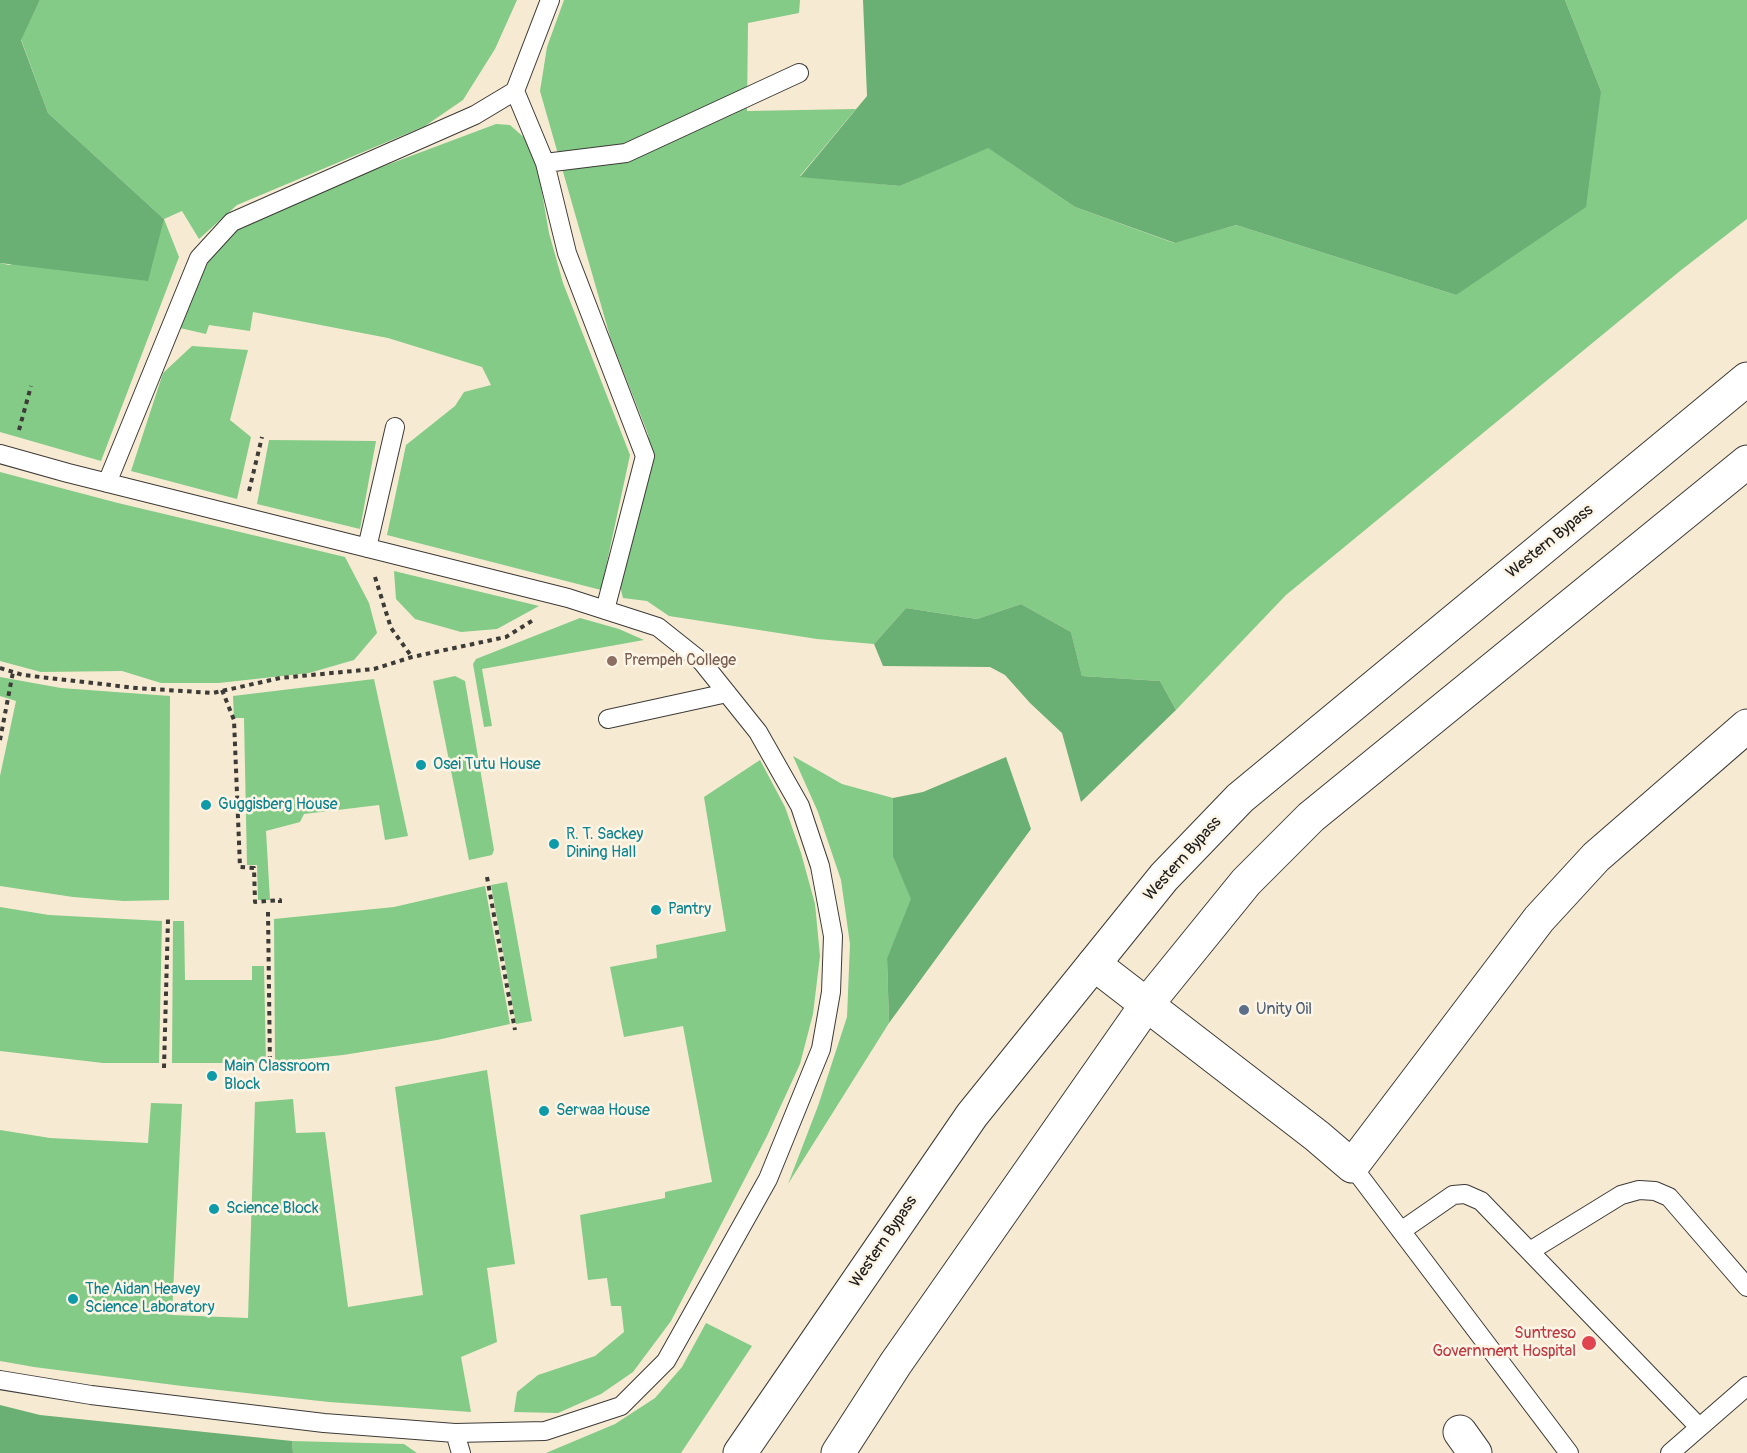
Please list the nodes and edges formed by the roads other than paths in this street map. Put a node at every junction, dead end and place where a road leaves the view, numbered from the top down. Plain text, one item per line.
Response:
1 (550, 0) edge
2 (799, 73) dead end
3 (515, 91) junction
4 (545, 163) junction
5 (1747, 379) edge
6 (395, 427) dead end
7 (6, 455) edge
8 (1747, 462) edge
9 (107, 483) junction
10 (367, 548) junction
11 (605, 610) junction
12 (727, 693) junction
13 (608, 719) dead end
14 (1747, 726) edge
15 (1094, 964) junction
16 (1147, 1004) junction
17 (1352, 1166) junction
18 (1401, 1231) junction
19 (1530, 1251) junction
20 (1747, 1287) edge
21 (0, 1380) edge
22 (1747, 1386) edge
23 (1700, 1427) junction
24 (455, 1433) junction
25 (461, 1453) edge
26 (740, 1453) edge
27 (838, 1453) edge
28 (1569, 1453) edge
29 (1670, 1453) edge

1 - 3 lane
2 - 4 lane
3 - 4 lane
3 - 9 lane
4 - 11 lane
5 - 15 main road, Western Bypass
6 - 10 lane
7 - 9 lane
8 - 16 main road
9 - 10 lane
10 - 11 lane
11 - 12 lane
12 - 13 lane
12 - 24 lane
14 - 17 main road
15 - 16 main road
15 - 26 main road, Western Bypass
16 - 17 main road
16 - 27 main road
17 - 18 lane
18 - 19 lane
18 - 28 lane
19 - 20 lane
19 - 23 lane
21 - 24 lane
22 - 23 lane
23 - 29 lane
24 - 25 lane

